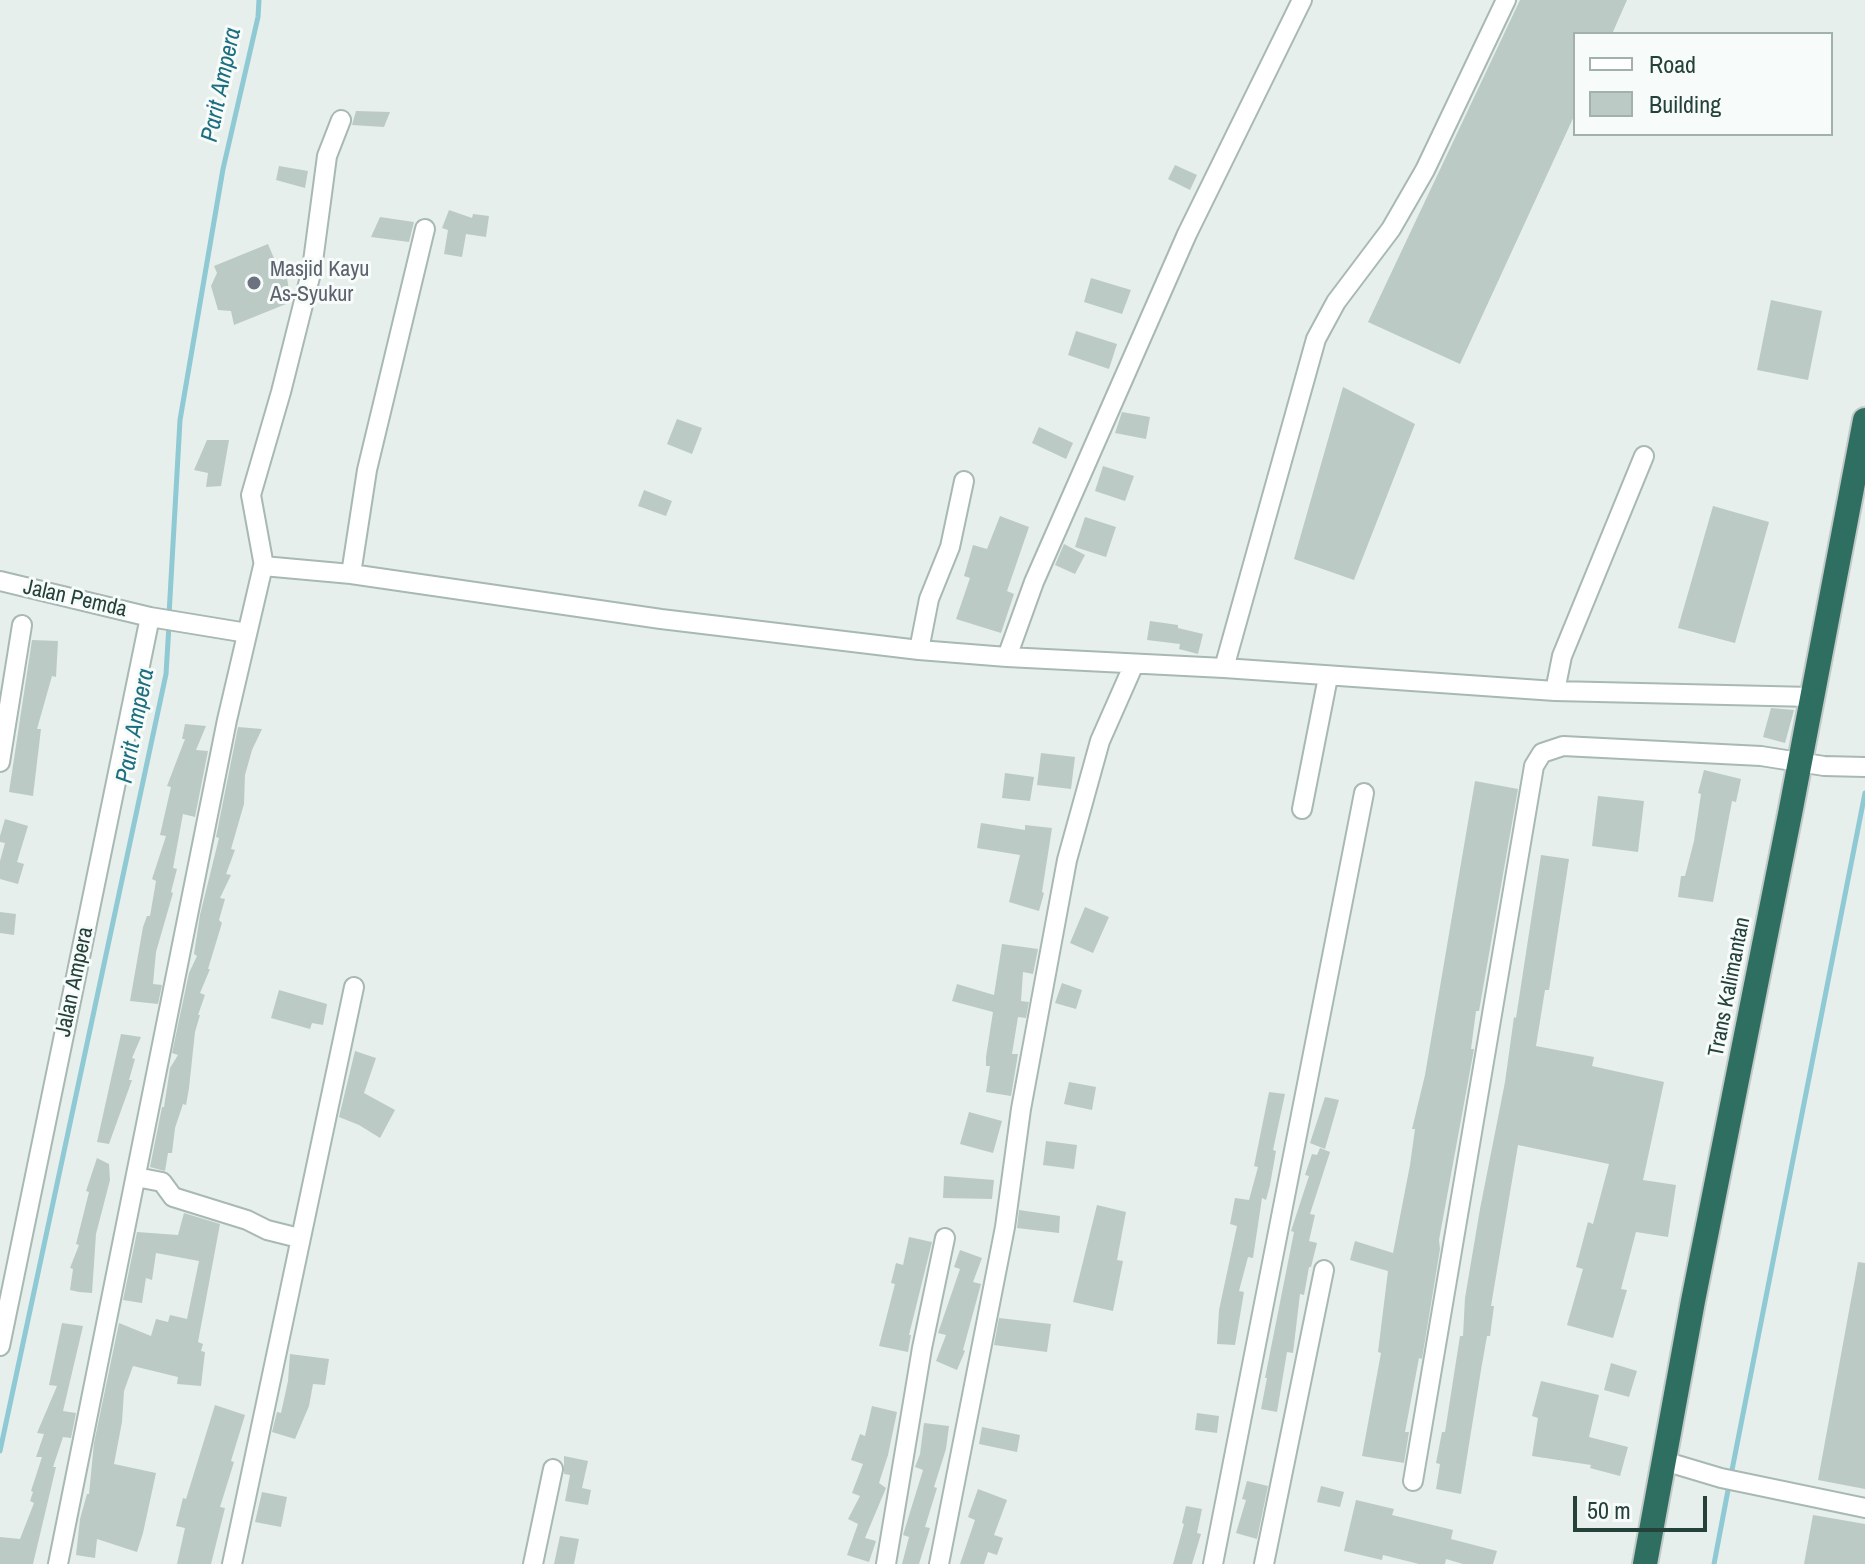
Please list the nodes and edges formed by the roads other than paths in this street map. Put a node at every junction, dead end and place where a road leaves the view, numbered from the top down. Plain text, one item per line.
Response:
1 (1302, 0) edge
2 (1506, 0) edge
3 (341, 120) dead end
4 (425, 229) dead end
5 (1865, 420) edge
6 (1644, 456) dead end
7 (964, 481) dead end
8 (264, 566) junction
9 (351, 574) junction
10 (0, 581) edge
11 (152, 624) junction
12 (22, 625) dead end
13 (247, 633) junction
14 (919, 650) junction
15 (1007, 657) junction
16 (1134, 664) junction
17 (1224, 668) junction
18 (1328, 677) junction
19 (1555, 691) junction
20 (1812, 697) junction
21 (0, 762) edge
22 (1800, 763) junction
23 (1862, 767) edge
24 (1364, 793) dead end
25 (1302, 809) dead end
26 (354, 987) dead end
27 (136, 1177) junction
28 (299, 1238) junction
29 (945, 1238) dead end
30 (1324, 1270) dead end
31 (0, 1346) edge
32 (1664, 1461) junction
33 (553, 1469) dead end
34 (1413, 1481) dead end
35 (1865, 1508) edge
36 (58, 1564) edge
37 (232, 1564) edge
38 (533, 1564) edge
39 (886, 1564) edge
40 (939, 1564) edge
41 (1213, 1564) edge
42 (1264, 1564) edge
43 (1645, 1564) edge

1 - 15 street
2 - 17 street
3 - 8 street
4 - 9 street
5 - 20 highway, Trans Kalimantan
6 - 19 street
7 - 14 street
8 - 9 street
8 - 13 street
9 - 14 street
10 - 11 street, Jalan Pemda
11 - 13 street, Jalan Pemda
11 - 31 street, Jalan Ampera
12 - 21 street
13 - 27 street
14 - 15 street
15 - 16 street
16 - 17 street
16 - 40 street
17 - 18 street
18 - 19 street
18 - 25 street
19 - 20 street
20 - 22 highway, Trans Kalimantan
22 - 23 street
22 - 32 highway, Trans Kalimantan
22 - 34 street
24 - 41 street
26 - 28 street
27 - 28 street
27 - 36 street
28 - 37 street
29 - 39 street
30 - 42 street
32 - 35 street
32 - 43 highway, Trans Kalimantan
33 - 38 street

